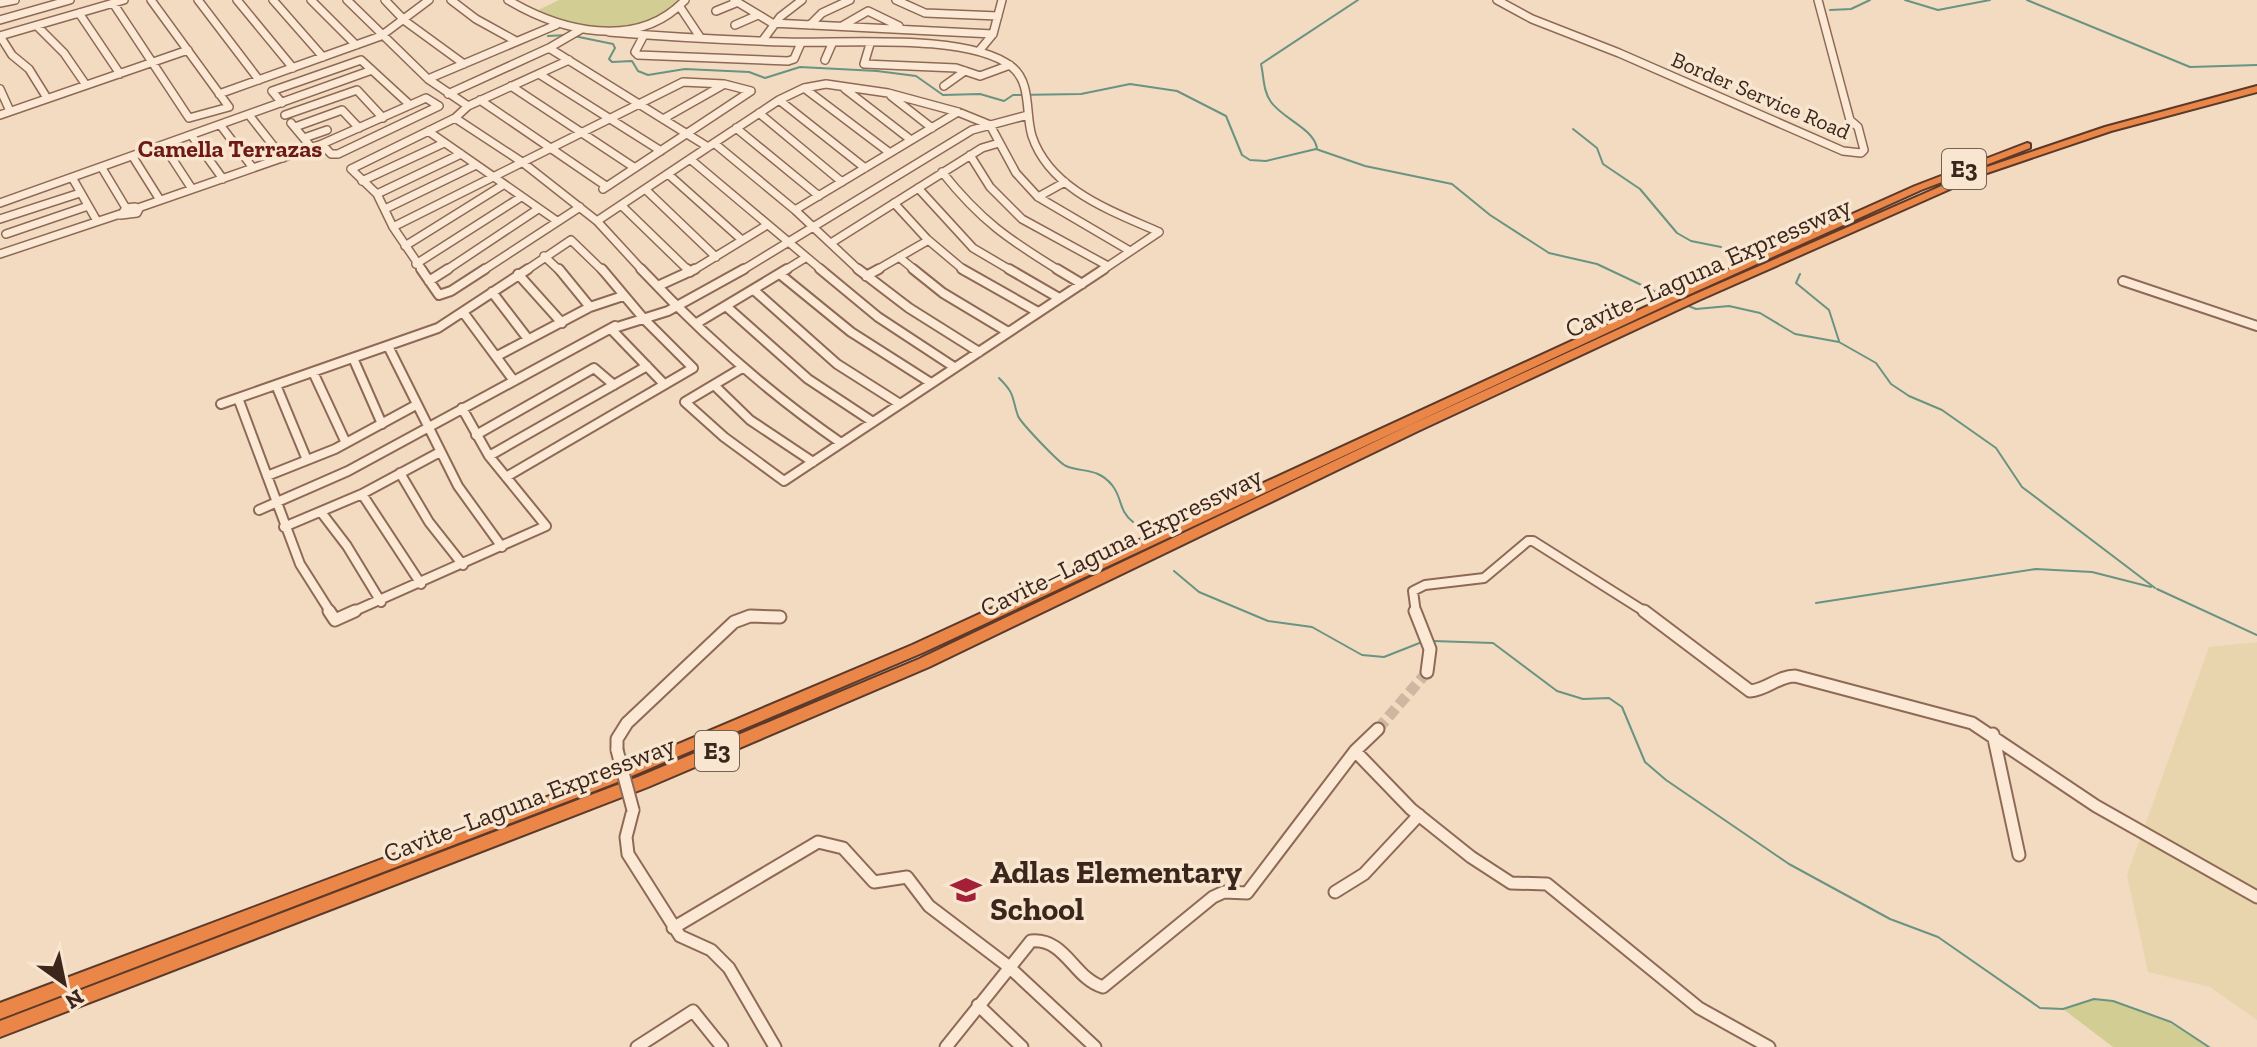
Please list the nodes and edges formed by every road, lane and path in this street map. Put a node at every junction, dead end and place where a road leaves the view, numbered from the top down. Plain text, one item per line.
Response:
1 (15, 0) edge
2 (60, 0) edge
3 (70, 0) edge
4 (124, 0) edge
5 (151, 0) edge
6 (198, 0) edge
7 (237, 0) edge
8 (273, 0) edge
9 (311, 0) edge
10 (347, 0) edge
11 (385, 0) edge
12 (429, 0) edge
13 (451, 0) edge
14 (508, 0) edge
15 (685, 0) edge
16 (781, 0) edge
17 (802, 0) edge
18 (850, 0) edge
19 (896, 0) edge
20 (1002, 0) edge
21 (1497, 0) edge
22 (1818, 0) edge
23 (736, 1) edge
24 (0, 3) edge
25 (113, 3) junction
26 (790, 6) junction
27 (680, 7) junction
28 (716, 11) dead end
29 (79, 13) junction
30 (758, 15) junction
31 (998, 16) junction
32 (0, 18) edge
33 (405, 21) junction
34 (772, 23) junction
35 (556, 25) junction
36 (735, 25) dead end
37 (810, 25) junction
38 (842, 26) junction
39 (38, 27) junction
40 (901, 27) junction
41 (578, 32) junction
42 (609, 32) junction
43 (993, 34) junction
44 (644, 35) junction
45 (381, 36) junction
46 (700, 37) junction
47 (763, 40) junction
48 (516, 41) junction
49 (801, 43) junction
50 (832, 44) junction
51 (870, 44) junction
52 (356, 45) junction
53 (549, 48) junction
54 (188, 50) junction
55 (979, 51) junction
56 (323, 57) junction
57 (569, 60) junction
58 (825, 60) dead end
59 (152, 63) junction
60 (464, 64) junction
61 (1010, 65) junction
62 (293, 68) junction
63 (372, 70) junction
64 (965, 71) junction
65 (120, 74) junction
66 (539, 74) junction
67 (428, 79) junction
68 (259, 80) junction
69 (2257, 83) edge
70 (724, 84) junction
71 (86, 85) junction
72 (511, 86) junction
73 (944, 86) dead end
74 (842, 87) junction
75 (804, 88) junction
76 (0, 89) edge
77 (2257, 89) edge
78 (888, 93) junction
79 (219, 94) junction
80 (448, 94) junction
81 (47, 98) junction
82 (480, 100) junction
83 (779, 100) junction
84 (279, 104) junction
85 (639, 104) junction
86 (410, 105) junction
87 (468, 106) junction
88 (10, 111) junction
89 (958, 112) junction
90 (759, 113) junction
91 (0, 115) edge
92 (249, 115) junction
93 (285, 115) junction
94 (1028, 115) junction
95 (383, 118) junction
96 (455, 118) junction
97 (611, 119) junction
98 (663, 119) junction
99 (990, 125) junction
100 (221, 126) junction
101 (295, 127) junction
102 (359, 128) junction
103 (736, 128) junction
104 (932, 128) junction
105 (327, 130) dead end
106 (428, 131) junction
107 (582, 133) junction
108 (686, 133) junction
109 (192, 136) junction
110 (304, 138) junction
111 (911, 140) junction
112 (444, 143) junction
113 (999, 143) junction
114 (322, 144) junction
115 (711, 145) junction
116 (164, 146) junction
117 (312, 148) junction
118 (550, 148) junction
119 (661, 151) junction
120 (890, 153) junction
121 (461, 154) junction
122 (970, 155) junction
123 (133, 157) junction
124 (283, 158) junction
125 (690, 159) junction
126 (522, 162) junction
127 (476, 165) junction
128 (102, 168) junction
129 (253, 168) junction
130 (635, 168) junction
131 (865, 168) junction
132 (942, 172) junction
133 (668, 174) junction
134 (492, 177) junction
135 (73, 179) junction
136 (223, 179) junction
137 (362, 181) junction
138 (842, 182) junction
139 (1065, 182) junction
140 (503, 185) junction
141 (918, 188) junction
142 (192, 189) junction
143 (645, 189) junction
144 (80, 193) junction
145 (377, 194) junction
146 (819, 196) junction
147 (521, 197) junction
148 (1038, 197) junction
149 (160, 200) junction
150 (0, 203) edge
151 (894, 203) junction
152 (621, 205) junction
153 (88, 206) junction
154 (580, 207) junction
155 (385, 209) junction
156 (538, 209) junction
157 (795, 210) junction
158 (123, 211) junction
159 (0, 219) edge
160 (97, 221) junction
161 (557, 221) junction
162 (597, 221) junction
163 (767, 225) junction
164 (813, 226) junction
165 (393, 227) junction
166 (6, 234) dead end
167 (742, 240) junction
168 (927, 241) junction
169 (786, 242) junction
170 (831, 243) junction
171 (405, 246) junction
172 (1130, 251) junction
173 (0, 254) edge
174 (544, 256) junction
175 (716, 257) junction
176 (899, 257) junction
177 (805, 258) junction
178 (416, 264) junction
179 (1108, 266) junction
180 (690, 272) junction
181 (518, 274) junction
182 (781, 275) junction
183 (866, 276) junction
184 (429, 281) junction
185 (2123, 281) dead end
186 (1082, 284) junction
187 (660, 285) junction
188 (755, 291) junction
189 (492, 292) junction
190 (1689, 295) junction
191 (623, 296) junction
192 (1059, 298) junction
193 (675, 305) junction
194 (590, 307) junction
195 (727, 307) junction
196 (463, 312) junction
197 (1038, 312) junction
198 (643, 317) junction
199 (562, 323) junction
200 (697, 323) junction
201 (2257, 326) edge
202 (611, 329) junction
203 (1008, 332) junction
204 (528, 339) junction
205 (388, 346) junction
206 (979, 352) junction
207 (497, 356) junction
208 (353, 358) junction
209 (647, 366) junction
210 (954, 367) junction
211 (742, 368) junction
212 (313, 372) junction
213 (514, 381) junction
214 (931, 383) junction
215 (664, 384) junction
216 (276, 385) junction
217 (614, 385) junction
218 (714, 385) junction
219 (238, 398) junction
220 (221, 404) dead end
221 (900, 404) junction
222 (416, 405) junction
223 (462, 408) junction
224 (873, 422) junction
225 (382, 424) junction
226 (1411, 424) junction
227 (428, 427) junction
228 (476, 435) junction
229 (346, 443) junction
230 (841, 443) junction
231 (440, 452) junction
232 (489, 456) junction
233 (307, 460) junction
234 (813, 462) junction
235 (400, 473) junction
236 (267, 476) junction
237 (506, 477) junction
238 (362, 494) junction
239 (276, 501) junction
240 (259, 510) dead end
241 (321, 512) junction
242 (284, 527) junction
243 (502, 547) junction
244 (463, 565) junction
245 (421, 584) junction
246 (381, 602) junction
247 (780, 617) dead end
248 (1427, 672) tunnel mouth
249 (1378, 729) tunnel mouth
250 (1993, 734) junction
251 (1355, 751) junction
252 (1419, 815) junction
253 (2019, 855) dead end
254 (1335, 892) dead end
255 (2257, 897) edge
256 (673, 928) junction
257 (1008, 966) junction
258 (978, 1005) junction
259 (0, 1011) edge
260 (0, 1029) edge
261 (637, 1047) edge
262 (722, 1047) edge
263 (775, 1047) edge
264 (946, 1047) edge
265 (1022, 1047) edge
266 (1095, 1047) edge
267 (1769, 1047) edge

1 - 24 street
2 - 32 street
3 - 32 street
4 - 25 street
5 - 54 street
6 - 68 street
7 - 62 street
8 - 56 street
9 - 52 street
10 - 45 street
11 - 33 street
12 - 33 street
13 - 48 street
14 - 35 street
15 - 27 street
16 - 26 street
17 - 26 street
18 - 37 street
19 - 31 street
20 - 31 street
21 - 22 street, Border Service Road
23 - 28 street
23 - 30 street
25 - 29 street
25 - 59 street
26 - 34 street
27 - 42 street
27 - 46 street
29 - 39 street
29 - 65 street
30 - 34 street
30 - 36 street
31 - 43 street
33 - 45 street
33 - 60 street
34 - 37 street
34 - 47 street
35 - 41 street
35 - 48 street
37 - 38 street
38 - 40 street
38 - 40 street
39 - 71 street
39 - 81 street
40 - 43 street
41 - 42 street
41 - 53 street
42 - 44 street
43 - 55 street
44 - 46 street
44 - 49 street
45 - 52 street
45 - 67 street
46 - 47 street
47 - 49 street
48 - 60 street
49 - 50 street
50 - 51 street
50 - 58 street
51 - 55 street
51 - 64 street
52 - 56 street
53 - 57 street
53 - 80 street
54 - 59 street
54 - 79 street
55 - 61 street
56 - 62 street
57 - 66 street
57 - 85 street
59 - 65 street
59 - 79 street
60 - 67 street
61 - 64 street
61 - 94 street
62 - 68 street
63 - 84 street
63 - 84 street
63 - 86 street
64 - 73 street
65 - 71 street
66 - 72 street
66 - 97 street
67 - 80 street
68 - 79 street
69 - 190 highway, Cavite–Laguna Expressway / E3
70 - 85 street
70 - 98 street
70 - 108 street
71 - 81 street
72 - 82 street
72 - 107 street
74 - 75 street
74 - 78 street
74 - 111 street
75 - 83 street
75 - 120 street
76 - 88 street
77 - 190 highway, Cavite–Laguna Expressway / E3
78 - 89 street
78 - 104 street
80 - 87 street
81 - 88 street
82 - 87 street
82 - 118 street
83 - 90 street
83 - 131 street
84 - 92 street
84 - 93 street
85 - 97 street
85 - 98 street
86 - 95 street
86 - 114 street
87 - 96 street
88 - 91 street
89 - 99 street
89 - 104 street
90 - 103 street
90 - 138 street
92 - 100 street
92 - 124 street
93 - 95 street
93 - 101 street
94 - 99 street
94 - 139 street
95 - 102 street
96 - 106 street
96 - 126 street
97 - 107 street
97 - 119 street
98 - 108 street
99 - 113 street
99 - 164 street
100 - 109 street
100 - 129 street
101 - 102 street
101 - 110 street
102 - 114 street
103 - 115 street
103 - 146 street
104 - 111 street
105 - 110 street
106 - 112 street
106 - 137 street
107 - 118 street
107 - 130 street
108 - 115 street
108 - 119 street
109 - 116 street
109 - 136 street
110 - 117 street
111 - 120 street
112 - 121 street
112 - 137 street
113 - 122 street
113 - 148 street
114 - 117 street
115 - 125 street
115 - 157 street
116 - 123 street
116 - 142 street
117 - 124 street
118 - 126 street
118 - 130 street
119 - 130 street
120 - 131 street
121 - 127 street
121 - 145 street
122 - 132 street
122 - 179 street
123 - 128 street
123 - 149 street
124 - 129 street
125 - 133 street
125 - 163 street
126 - 134 street
126 - 154 street
127 - 134 street
127 - 155 street
128 - 135 street
128 - 158 street
129 - 136 street
131 - 138 street
132 - 141 street
132 - 186 street
133 - 143 street
133 - 167 street
134 - 140 street
134 - 165 street
135 - 144 street
135 - 150 street
136 - 142 street
137 - 145 street
138 - 146 street
139 - 148 street
139 - 172 street
140 - 147 street
140 - 171 street
141 - 151 street
141 - 192 street
142 - 149 street
143 - 152 street
143 - 175 street
144 - 153 street
144 - 159 street
145 - 155 street
146 - 157 street
147 - 156 street
147 - 178 street
148 - 172 street
149 - 158 street
151 - 168 street
151 - 170 street
152 - 162 street
152 - 180 street
153 - 160 street
153 - 166 street
154 - 161 street
154 - 162 street
155 - 165 street
156 - 161 street
156 - 184 street
157 - 164 street
158 - 160 street
160 - 173 street
161 - 184 street
162 - 187 street
163 - 167 street
163 - 169 street
164 - 169 street
164 - 170 street
165 - 171 street
167 - 175 street
168 - 176 street
168 - 197 street
169 - 177 street
169 - 193 street
170 - 183 street
171 - 178 street
172 - 179 street
174 - 181 street
174 - 191 street
174 - 194 street
175 - 180 street
176 - 183 street
176 - 203 street
177 - 182 street
177 - 210 street
178 - 184 street
179 - 186 street
180 - 187 street
181 - 189 street
181 - 199 street
182 - 188 street
182 - 214 street
183 - 206 street
185 - 201 street
186 - 192 street
187 - 193 street
188 - 195 street
188 - 221 street
189 - 196 street
189 - 204 street
190 - 226 highway, Cavite–Laguna Expressway / E3
191 - 194 street
191 - 198 street
192 - 197 street
193 - 198 street
193 - 200 street
194 - 199 street
195 - 200 street
195 - 224 street
196 - 205 street
196 - 207 street
197 - 203 street
198 - 202 street
198 - 215 street
199 - 204 street
200 - 211 street
202 - 209 street
202 - 213 street
203 - 206 street
204 - 207 street
205 - 208 street
205 - 222 street
206 - 210 street
207 - 213 street
208 - 212 street
208 - 225 street
209 - 215 street
209 - 217 street
210 - 214 street
211 - 218 street
211 - 230 street
212 - 216 street
212 - 229 street
213 - 223 street
214 - 221 street
215 - 237 street
216 - 219 street
216 - 233 street
217 - 228 street
217 - 232 street
218 - 234 street
218 - 234 street
219 - 220 street
219 - 236 street
221 - 224 street
222 - 225 street
222 - 227 street
223 - 227 street
223 - 228 street
224 - 230 street
225 - 229 street
226 - 259 highway, Cavite–Laguna Expressway / E3
226 - 260 highway, Cavite–Laguna Expressway / E3
227 - 231 street
227 - 239 street
228 - 232 street
229 - 233 street
230 - 234 street
231 - 235 street
231 - 243 street
232 - 237 street
233 - 236 street
235 - 238 street
235 - 244 street
236 - 239 street
237 - 243 street
238 - 241 street
238 - 245 street
239 - 240 street
239 - 242 street
241 - 242 street
241 - 246 street
242 - 246 street
243 - 244 street
244 - 245 street
245 - 246 street
247 - 256 street, bridge
248 - 250 street
249 - 251 street
250 - 253 street
250 - 255 street
251 - 252 street
251 - 257 street
252 - 254 street
252 - 267 street
256 - 257 street
256 - 263 street
257 - 258 street
257 - 266 street
258 - 264 street
258 - 265 street
261 - 262 street

